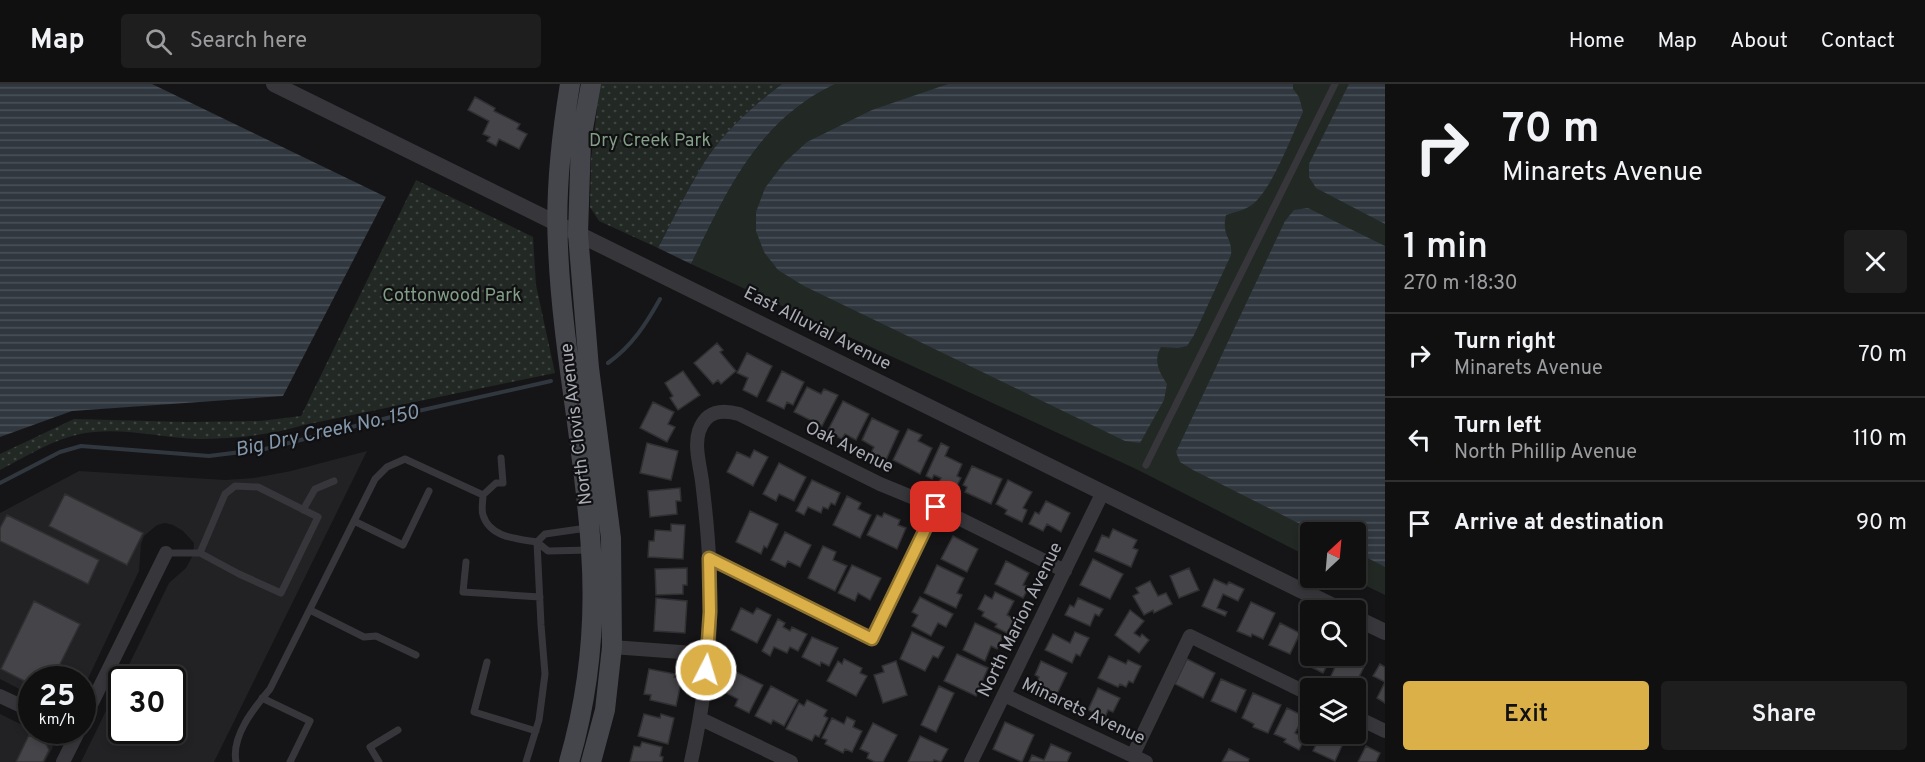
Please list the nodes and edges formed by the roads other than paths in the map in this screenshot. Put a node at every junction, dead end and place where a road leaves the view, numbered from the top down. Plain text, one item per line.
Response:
1 (274, 84) edge
2 (570, 84) edge
3 (591, 84) edge
4 (1335, 84) edge
5 (557, 224) junction
6 (578, 234) junction
7 (501, 458) dead end
8 (1146, 465) dead end
9 (334, 481) dead end
10 (429, 491) dead end
11 (1102, 494) junction
12 (483, 495) junction
13 (936, 507) junction
14 (303, 510) junction
15 (354, 521) junction
16 (589, 528) junction
17 (537, 542) junction
18 (591, 550) junction
19 (166, 553) joint
20 (200, 553) junction
21 (709, 558) junction
22 (466, 562) dead end
23 (1065, 571) junction
24 (540, 597) junction
25 (1320, 600) edge
26 (310, 610) junction
27 (1366, 623) edge
28 (1385, 632) edge
29 (612, 648) junction
30 (708, 654) junction
31 (416, 655) dead end
32 (487, 662) dead end
33 (1300, 690) edge
34 (96, 692) edge
35 (1004, 695) junction
36 (0, 696) edge
37 (262, 698) junction
38 (18, 704) edge
39 (700, 719) junction
40 (1366, 722) edge
41 (398, 730) dead end
42 (536, 731) junction
43 (1385, 731) edge
44 (71, 744) edge
45 (1133, 755) junction
46 (63, 762) edge
47 (236, 762) edge
48 (290, 762) edge
49 (379, 762) edge
50 (526, 762) edge
51 (569, 762) edge
52 (591, 762) edge
53 (691, 762) edge
54 (790, 762) edge
55 (971, 762) edge
56 (1146, 762) edge

1 - 5 street, East Alluvial Avenue
2 - 5 main road, North Clovis Avenue
3 - 6 main road, North Clovis Avenue
4 - 8 lane
5 - 6 street, East Alluvial Avenue
5 - 16 main road, North Clovis Avenue
6 - 11 street, East Alluvial Avenue
6 - 29 main road, North Clovis Avenue
7 - 12 lane
9 - 14 lane
10 - 15 lane
11 - 23 street, North Marion Avenue
11 - 25 street, East Alluvial Avenue
12 - 15 lane
12 - 17 lane
13 - 21 street
13 - 21 street, Oak Avenue
13 - 23 street, Oak Avenue
14 - 20 lane
14 - 20 lane
15 - 26 lane
16 - 17 lane
16 - 18 main road, North Clovis Avenue
16 - 29 main road
17 - 18 lane
17 - 24 lane
18 - 51 main road, North Clovis Avenue
19 - 20 lane
19 - 34 street
21 - 30 street
22 - 24 lane
23 - 35 street, North Marion Avenue
24 - 42 lane
26 - 31 lane
26 - 37 lane
27 - 28 street
29 - 30 street
29 - 52 main road, North Clovis Avenue
30 - 39 street
32 - 42 lane
33 - 45 street
35 - 45 street, Minarets Avenue
35 - 55 street, North Marion Avenue
36 - 38 street
37 - 47 lane
37 - 48 lane
39 - 53 street
39 - 54 street
40 - 43 street
41 - 49 lane
42 - 50 lane
44 - 46 street
45 - 56 street, Minarets Avenue

